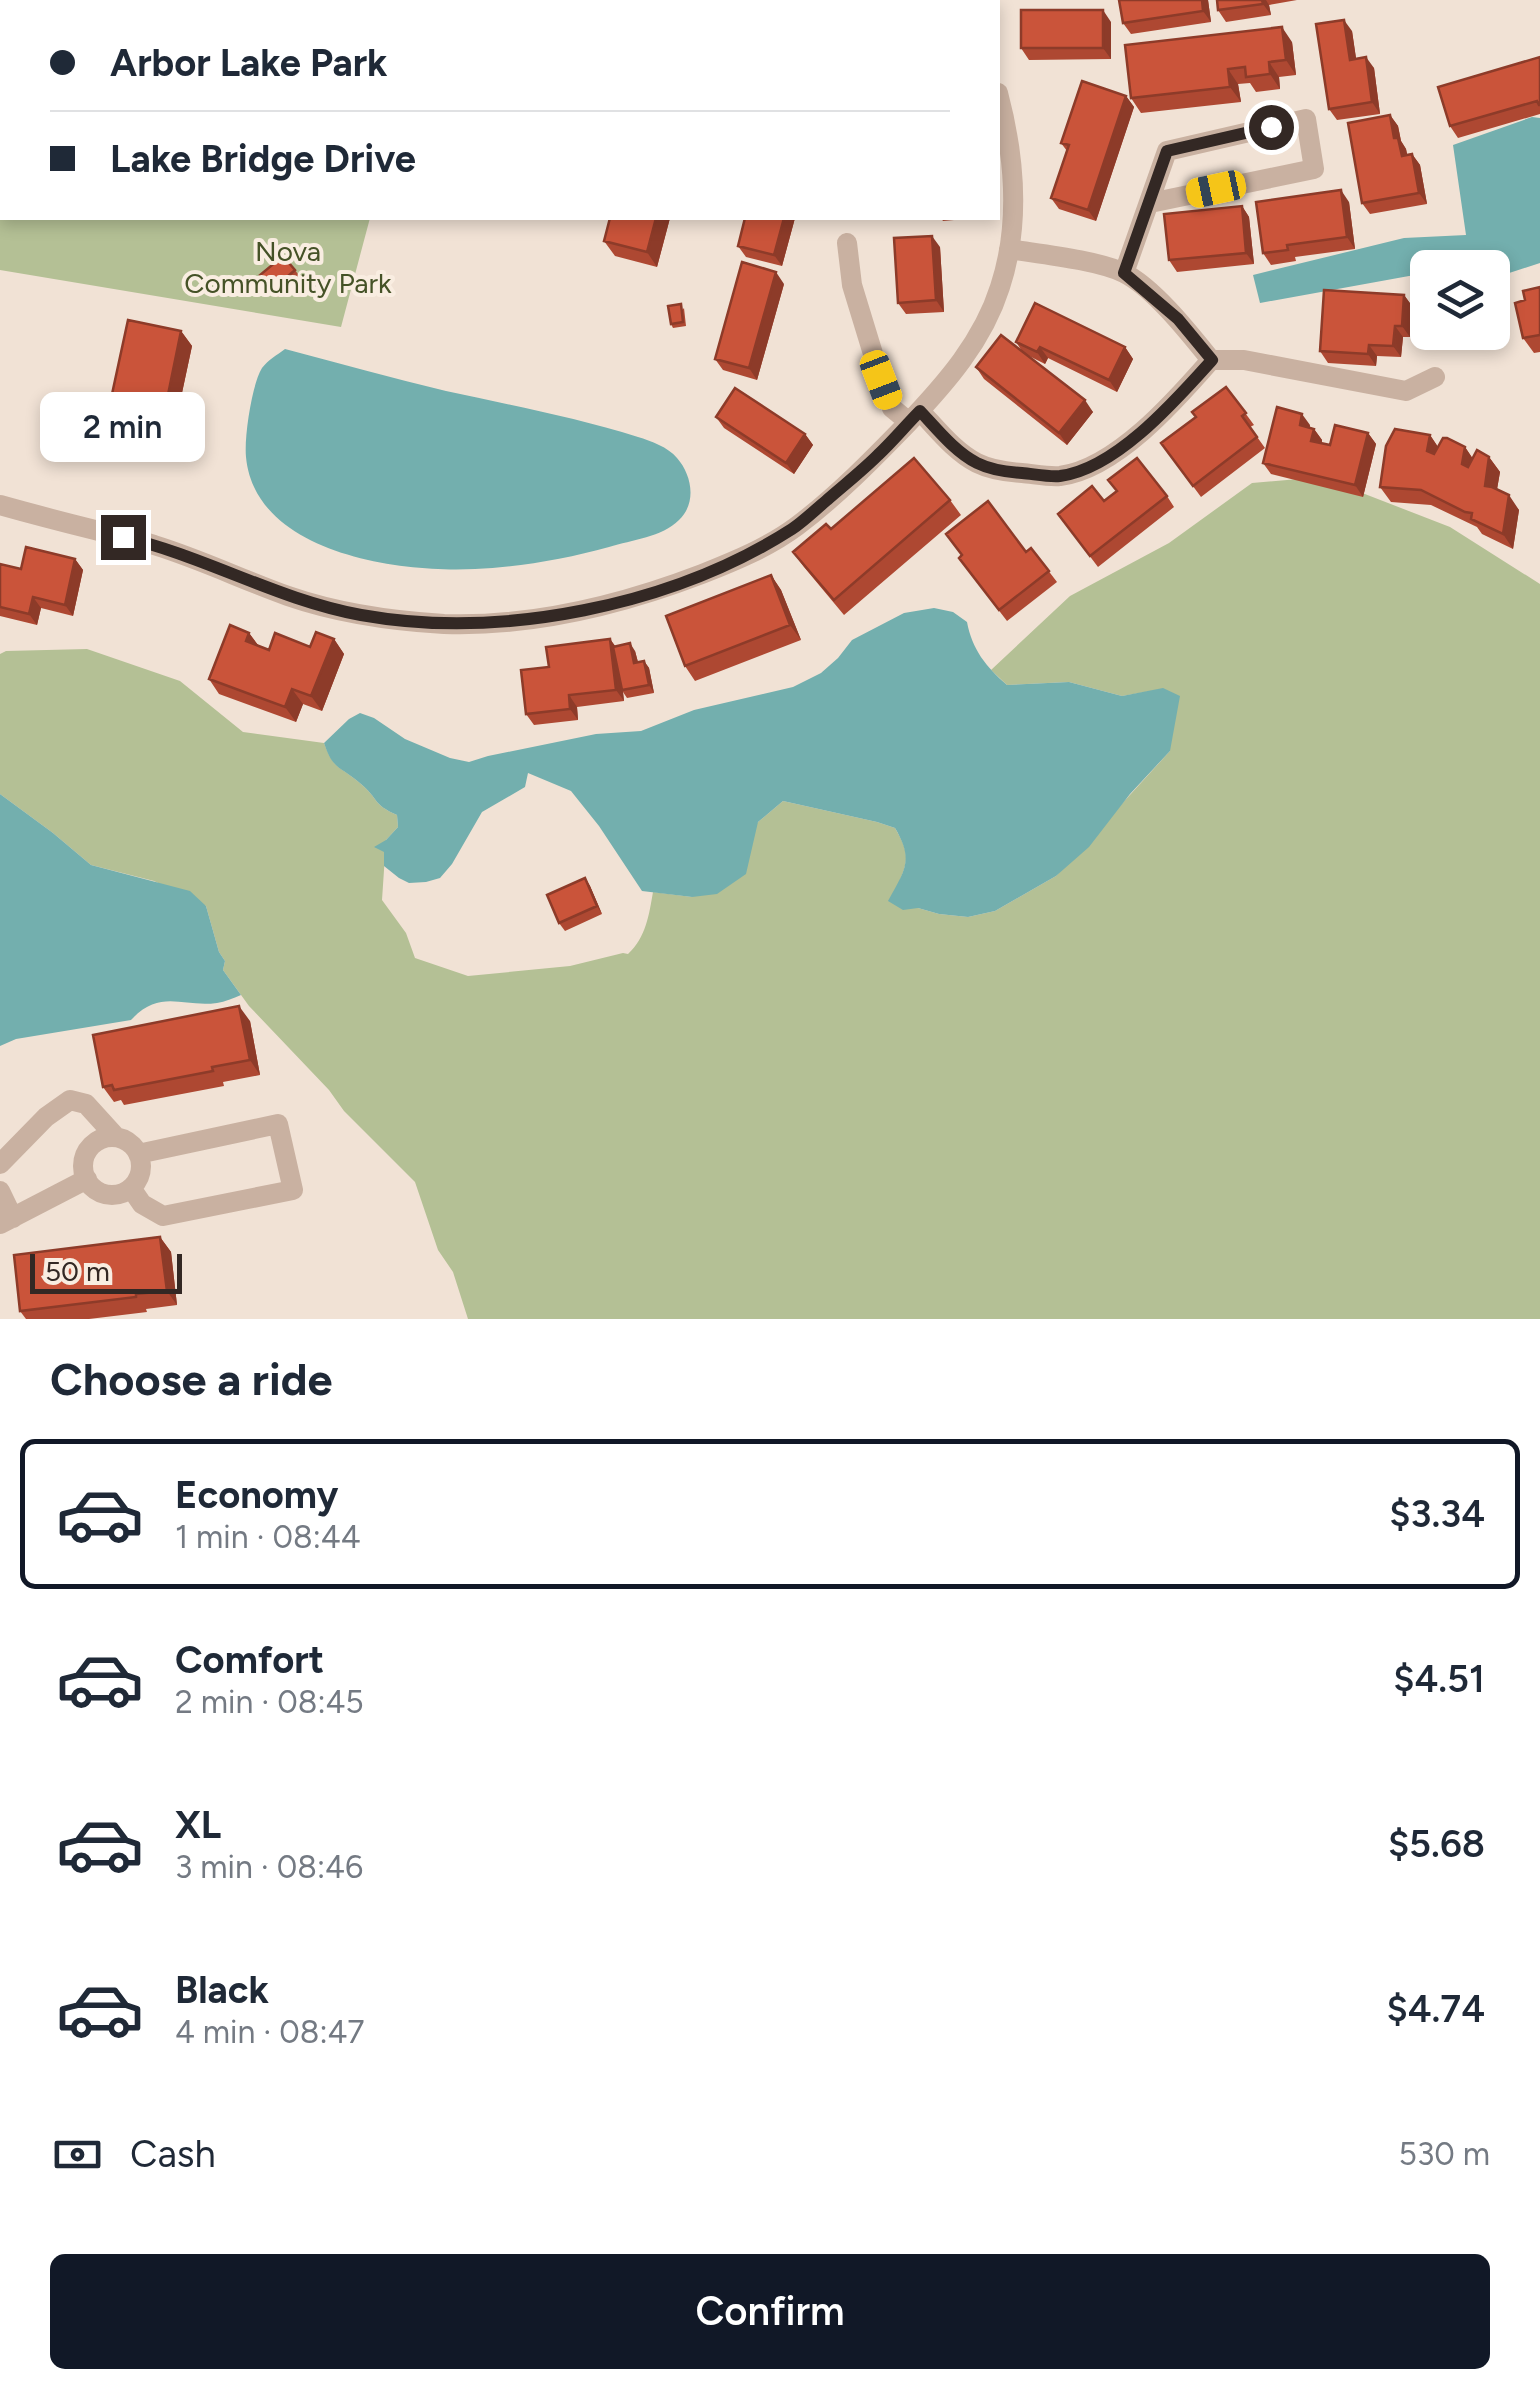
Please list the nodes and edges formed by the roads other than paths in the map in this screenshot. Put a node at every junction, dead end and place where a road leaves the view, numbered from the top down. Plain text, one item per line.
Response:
1 (1000, 101) edge
2 (1150, 203) junction
3 (847, 242) dead end
4 (1010, 249) junction
5 (1124, 273) junction
6 (1212, 360) junction
7 (1435, 377) dead end
8 (915, 416) junction
9 (0, 506) edge
10 (116, 1137) junction
11 (138, 1154) junction
12 (0, 1164) edge
13 (87, 1178) junction
14 (131, 1188) junction
15 (0, 1191) edge
16 (6, 1221) edge

1 - 4 street
2 - 2 street
2 - 5 street
3 - 8 street
4 - 5 street
4 - 8 street
5 - 6 street
6 - 7 street
6 - 8 street
8 - 9 street
10 - 11 street
10 - 12 street
10 - 13 street
11 - 14 street
11 - 14 street
13 - 14 street
13 - 16 street
15 - 16 street

